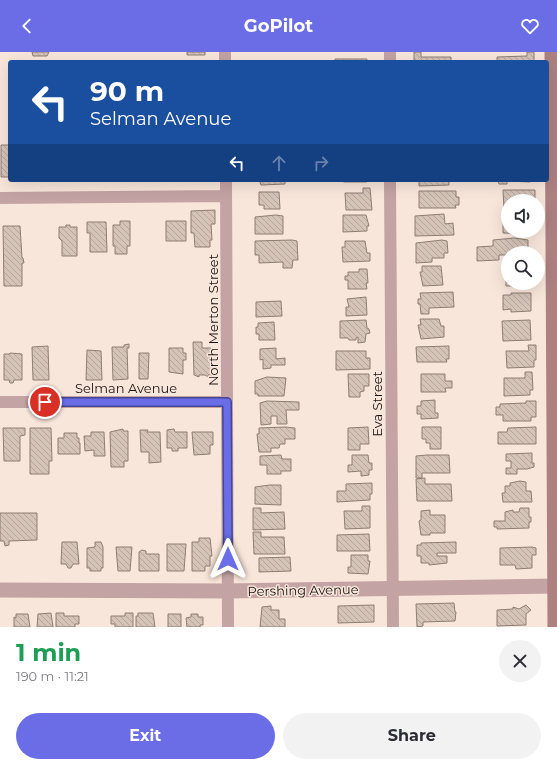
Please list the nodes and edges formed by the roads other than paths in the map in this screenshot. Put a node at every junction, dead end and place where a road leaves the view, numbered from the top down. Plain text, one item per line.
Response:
1 (553, 52) edge
2 (226, 182) edge
3 (390, 182) edge
4 (226, 196) junction
5 (0, 198) edge
6 (0, 402) edge
7 (227, 402) junction
8 (556, 586) edge
9 (392, 588) junction
10 (0, 590) edge
11 (228, 591) junction
12 (228, 627) edge
13 (393, 627) edge
14 (556, 627) edge

1 - 8 main road
2 - 4 street, North Merton Street
3 - 9 street, Eva Street
4 - 5 street
4 - 7 street, North Merton Street
6 - 7 street, Selman Avenue
7 - 11 street, North Merton Street
8 - 9 street, Pershing Avenue
8 - 14 main road
9 - 11 street, Pershing Avenue
9 - 13 street, Eva Street
10 - 11 street, Pershing Avenue
11 - 12 street, North Merton Street

